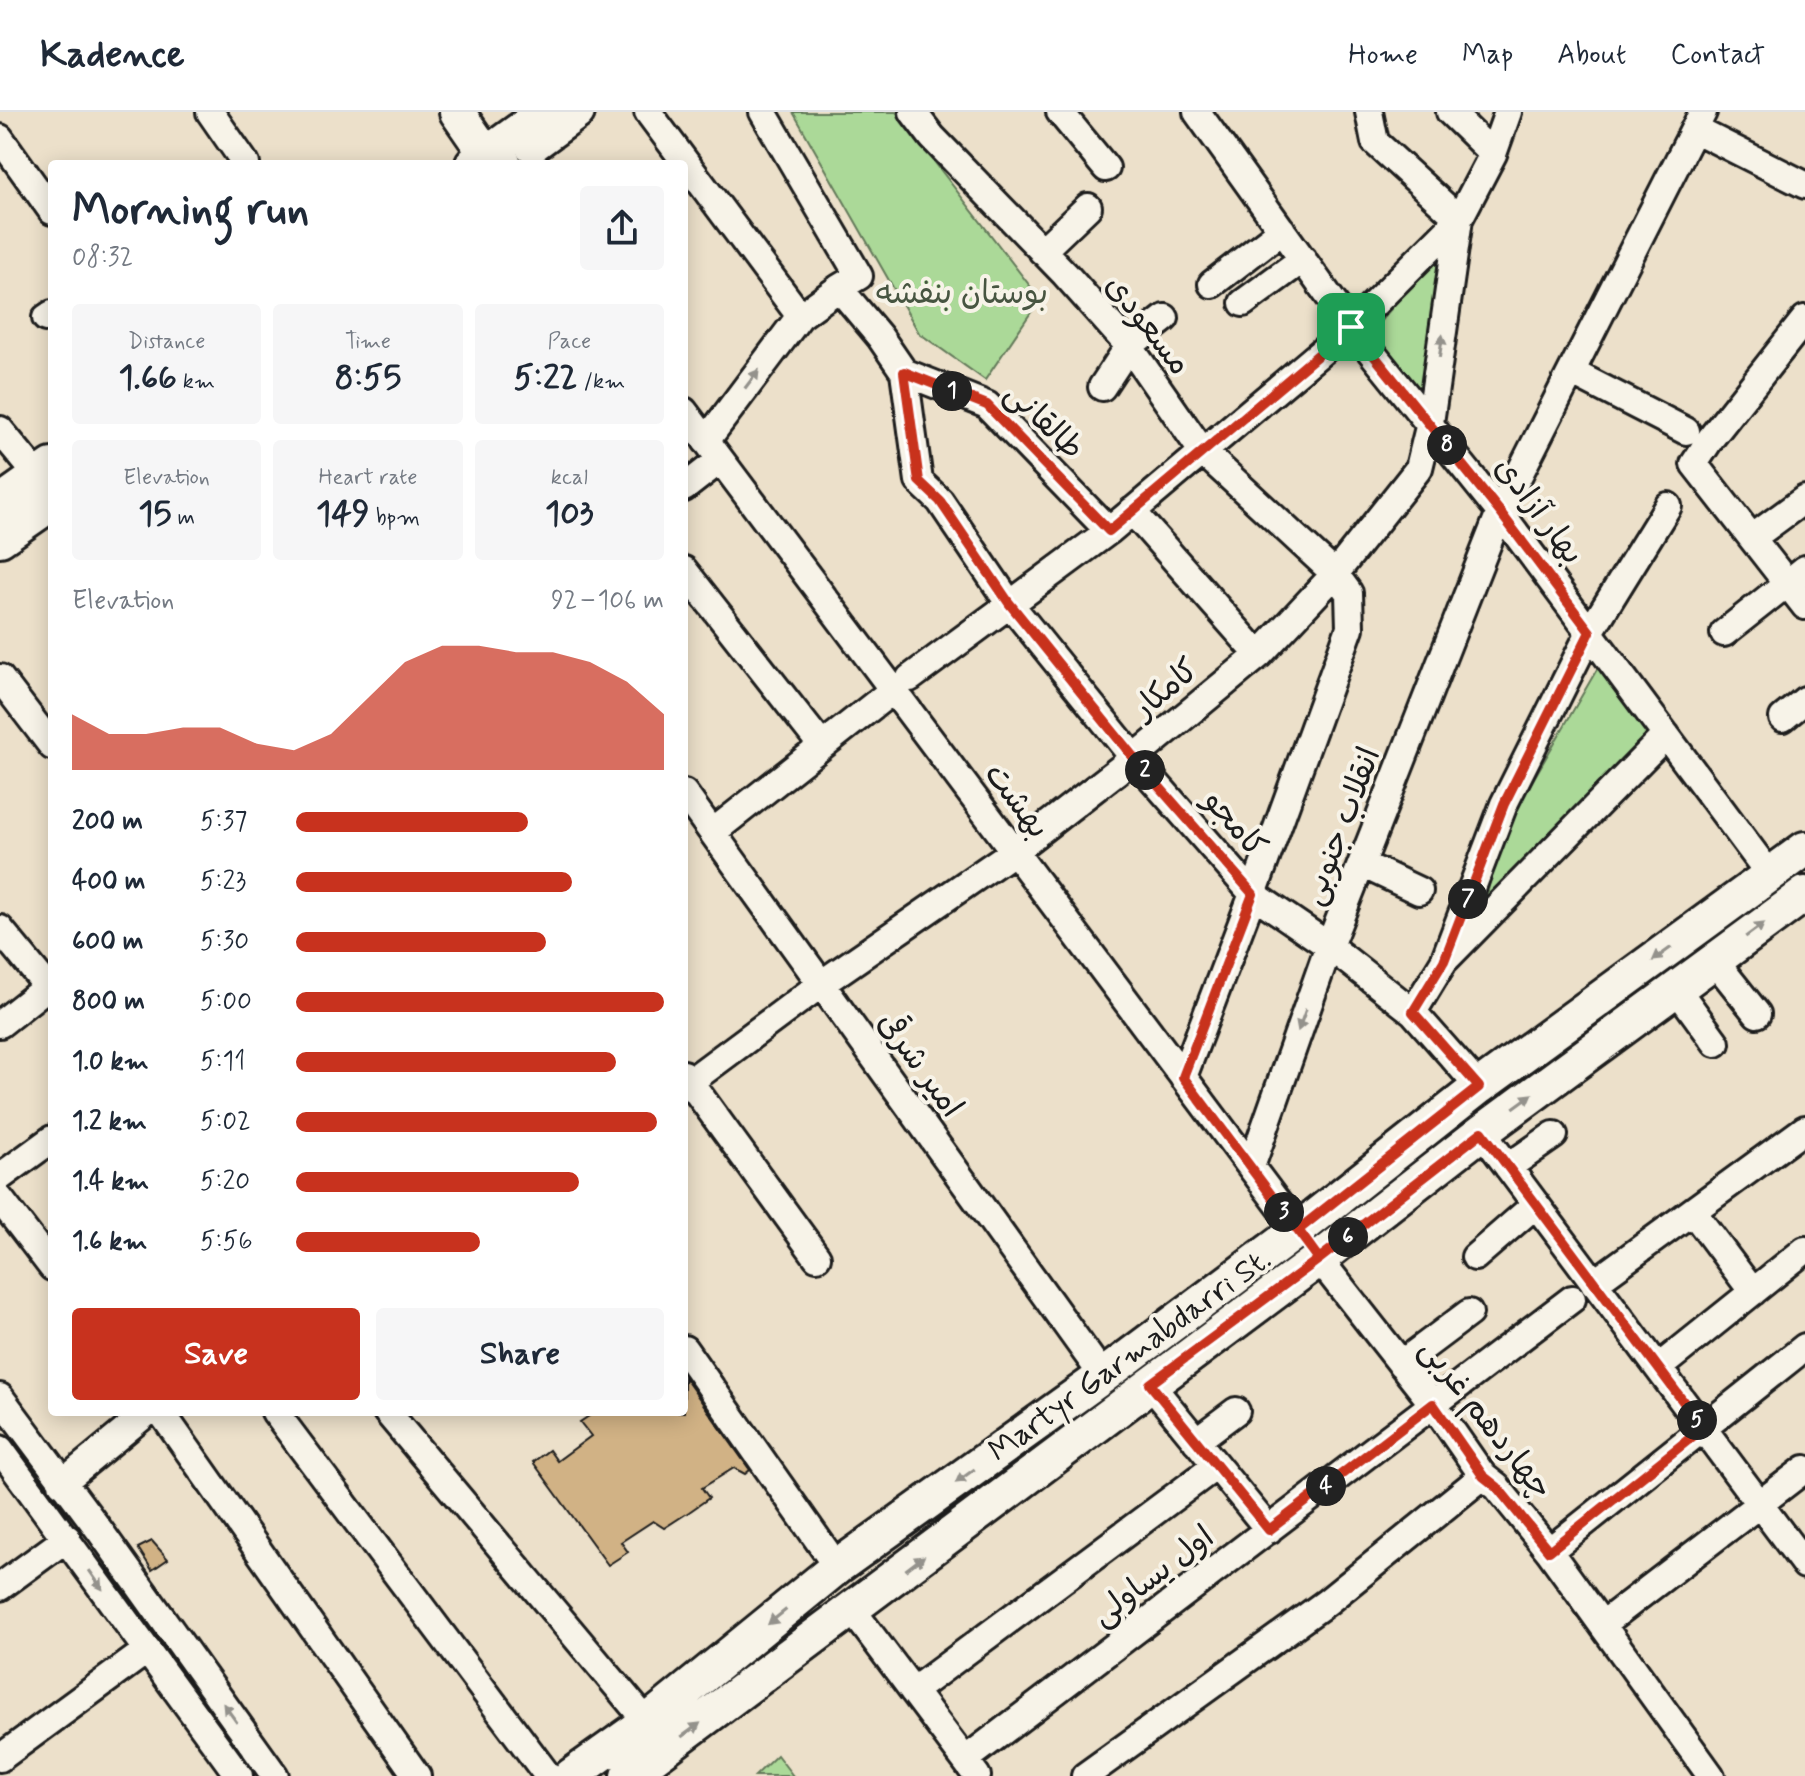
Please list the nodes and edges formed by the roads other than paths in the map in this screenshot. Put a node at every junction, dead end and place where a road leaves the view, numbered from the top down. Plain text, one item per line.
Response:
1 (210, 112) edge
2 (457, 112) edge
3 (477, 112) edge
4 (545, 112) edge
5 (577, 112) edge
6 (648, 112) edge
7 (763, 112) edge
8 (913, 112) edge
9 (1060, 112) edge
10 (1369, 112) edge
11 (1450, 112) edge
12 (1508, 112) edge
13 (1198, 113) edge
14 (1698, 121) edge
15 (0, 138) edge
16 (1493, 154) junction
17 (495, 159) edge
18 (243, 160) edge
19 (684, 160) edge
20 (688, 166) edge
21 (1106, 168) dead end
22 (1805, 185) edge
23 (48, 205) edge
24 (1088, 207) dead end
25 (1459, 219) junction
26 (1282, 230) junction
27 (1042, 251) junction
28 (1303, 259) junction
29 (1212, 284) dead end
30 (839, 288) junction
31 (1243, 303) dead end
32 (800, 316) junction
33 (1165, 318) dead end
34 (1805, 319) edge
35 (1351, 327) junction
36 (1129, 346) junction
37 (1797, 349) edge
38 (904, 372) junction
39 (1571, 372) junction
40 (1102, 387) dead end
41 (688, 416) edge
42 (1430, 423) junction
43 (0, 430) edge
44 (1686, 431) dead end
45 (713, 450) junction
46 (1202, 451) junction
47 (47, 482) edge
48 (688, 483) edge
49 (1805, 499) edge
50 (0, 503) edge
51 (1668, 506) dead end
52 (1132, 511) junction
53 (1500, 512) junction
54 (1109, 531) junction
55 (1752, 538) junction
56 (0, 539) edge
57 (1335, 574) junction
58 (688, 575) edge
59 (1796, 576) edge
60 (1009, 603) junction
61 (1805, 606) edge
62 (1590, 632) junction
63 (1724, 633) dead end
64 (1259, 655) junction
65 (0, 678) edge
66 (901, 684) junction
67 (1805, 700) edge
68 (1783, 718) dead end
69 (1666, 735) junction
70 (48, 741) edge
71 (822, 746) junction
72 (1134, 758) junction
73 (688, 798) edge
74 (713, 832) junction
75 (1805, 849) edge
76 (1014, 851) junction
77 (1362, 864) junction
78 (1770, 875) junction
79 (1419, 891) dead end
80 (1253, 894) junction
81 (1800, 907) edge
82 (0, 929) edge
83 (1329, 946) junction
84 (1714, 960) junction
85 (1444, 961) junction
86 (48, 984) edge
87 (821, 984) junction
88 (1676, 988) junction
89 (48, 989) edge
90 (1413, 1012) junction
91 (1757, 1014) dead end
92 (0, 1024) edge
93 (1716, 1043) dead end
94 (1183, 1077) junction
95 (688, 1080) edge
96 (688, 1084) edge
97 (1479, 1087) junction
98 (1805, 1129) edge
99 (1482, 1132) junction
100 (1554, 1135) dead end
101 (48, 1149) edge
102 (1251, 1167) junction
103 (1508, 1167) junction
104 (0, 1177) edge
105 (0, 1199) edge
106 (1536, 1204) junction
107 (1693, 1212) junction
108 (1298, 1230) junction
109 (1805, 1250) edge
110 (817, 1257) dead end
111 (1475, 1257) dead end
112 (1319, 1259) junction
113 (48, 1262) edge
114 (1594, 1283) junction
115 (1753, 1292) junction
116 (1572, 1299) dead end
117 (1462, 1310) dead end
118 (1805, 1347) edge
119 (688, 1355) edge
120 (1397, 1359) junction
121 (1658, 1368) junction
122 (1103, 1376) junction
123 (1150, 1384) junction
124 (0, 1397) edge
125 (1433, 1404) junction
126 (1236, 1411) dead end
127 (143, 1416) edge
128 (164, 1416) edge
129 (278, 1416) edge
130 (390, 1416) edge
131 (1703, 1428) junction
132 (1196, 1441) junction
133 (0, 1449) edge
134 (1216, 1466) junction
135 (1805, 1469) edge
136 (1483, 1476) junction
137 (8, 1479) edge
138 (62, 1483) junction
139 (1760, 1505) junction
140 (1269, 1530) junction
141 (67, 1538) junction
142 (1549, 1551) junction
143 (1805, 1565) edge
144 (837, 1567) junction
145 (0, 1587) edge
146 (853, 1611) junction
147 (1603, 1624) junction
148 (146, 1651) junction
149 (913, 1691) junction
150 (647, 1722) junction
151 (0, 1758) edge
152 (971, 1768) edge
153 (239, 1776) edge
154 (275, 1776) edge
155 (417, 1776) edge
156 (548, 1776) edge
157 (571, 1776) edge
158 (628, 1776) edge
159 (1085, 1776) edge
160 (1711, 1776) edge

1 - 18 street
2 - 17 main road
3 - 17 main road
4 - 17 main road
5 - 17 main road
6 - 19 street
7 - 30 street
8 - 27 street, مسعودی
9 - 21 street
10 - 25 street
11 - 16 street
12 - 16 street
13 - 26 street, بهار آزادی
14 - 22 street
14 - 39 street, انقلاب جنوبی
15 - 23 street
16 - 25 street
20 - 32 street
24 - 27 street
25 - 35 street
42 -> 25 street, کامکار
26 - 28 street, بهار آزادی
26 - 29 street
27 - 36 street, مسعودی
28 - 31 street
28 - 35 street, بهار آزادی
30 - 32 street
30 - 38 street
45 -> 32 street
33 - 36 street
34 - 37 street
35 - 42 street, بهار آزادی
35 - 46 street
36 - 40 street
36 - 46 street, مسعودی
37 - 55 street
38 - 54 street, طالقانی
38 - 60 street, کامجو
39 - 44 street
39 - 53 street, انقلاب جنوبی
41 - 45 street, بهشت
42 - 53 street, بهار آزادی
42 - 57 street, کامکار
43 - 47 street
45 - 48 street
45 - 66 street, بهشت
46 - 52 street
46 - 57 street, مسعودی
47 - 50 main road
47 - 56 main road
49 - 55 street
51 - 62 street
52 - 54 street
52 - 64 street
53 - 62 street, بهار آزادی
53 - 77 street, انقلاب جنوبی
54 - 60 street
55 - 59 street
57 - 64 street, کامکار
57 - 80 street
58 - 71 street
59 - 61 street
59 - 63 street
60 - 66 street
60 - 72 street, کامجو
62 - 69 street, بهار آزادی
62 - 85 street
64 - 72 street, کامکار
65 - 70 street
66 - 71 street
66 - 76 street, بهشت
67 - 68 street
69 - 78 street, بهار آزادی
69 - 85 street
71 - 74 street
72 - 76 street, کامکار
72 - 80 street, کامجو
73 - 74 street, امیر شرقی
74 - 87 street, امیر شرقی
75 - 78 main road, Martyr Garmabdarri St.
76 - 87 street, کامکار
76 - 94 street, بهشت
77 - 79 street
77 - 83 street, انقلاب جنوبی
78 - 81 main road
78 -> 97 main road, Martyr Garmabdarri St.
80 - 83 street, کامجو
80 - 94 street
84 -> 81 main road, Martyr Garmabdarri St.
82 - 86 street
83 - 90 street, کامجو
83 -> 102 street, انقلاب جنوبی
84 - 88 main road, Martyr Garmabdarri St.
84 - 91 street
85 - 90 street
87 - 95 street, کامکار
87 - 122 street, امیر شرقی
88 - 93 street
99 -> 88 main road, Martyr Garmabdarri St.
89 - 92 street
90 - 97 street, کامجو
94 - 102 street, بهشت
96 - 110 street
97 - 108 main road, Martyr Garmabdarri St.
98 - 107 street
99 - 103 street
99 - 112 main road, Martyr Garmabdarri St.
100 - 103 street
101 - 104 street
102 - 108 street, بهشت
103 - 106 street
105 - 113 street
106 - 111 street
106 - 114 street
107 - 114 street
107 - 115 street
108 - 112 main road
108 - 122 main road, Martyr Garmabdarri St.
109 - 115 street
112 - 120 street, چهاردهم غربی
112 - 123 main road, Martyr Garmabdarri St.
114 - 121 street
115 - 121 street
116 - 125 street, اول یساولی
117 - 120 street
118 - 131 street
119 - 144 street
120 - 125 street, چهاردهم غربی
121 - 131 street
122 -> 144 main road, Martyr Garmabdarri St.
123 - 132 street
146 -> 123 main road, Martyr Garmabdarri St.
124 - 138 street
125 - 136 street, چهاردهم غربی
125 - 140 street, اول یساولی
126 - 132 street
127 - 138 street
128 - 155 street
129 - 156 street
130 - 150 street
131 - 139 street
131 - 142 street
132 - 134 street
133 - 137 street
134 - 140 street
134 - 149 street
135 - 139 street
136 - 142 street, چهاردهم غربی
136 - 159 street
137 - 141 street
154 -> 138 street
139 - 143 street
139 - 147 street
140 - 152 street, اول یساولی
141 - 145 street
141 -> 148 street
142 - 147 street, چهاردهم غربی
144 -> 150 main road, Martyr Garmabdarri St.
146 - 149 street
158 -> 146 main road, Martyr Garmabdarri St.
147 - 160 street, چهاردهم غربی
148 - 151 street
148 - 153 street
149 - 152 street
150 - 157 main road, Martyr Garmabdarri St.

